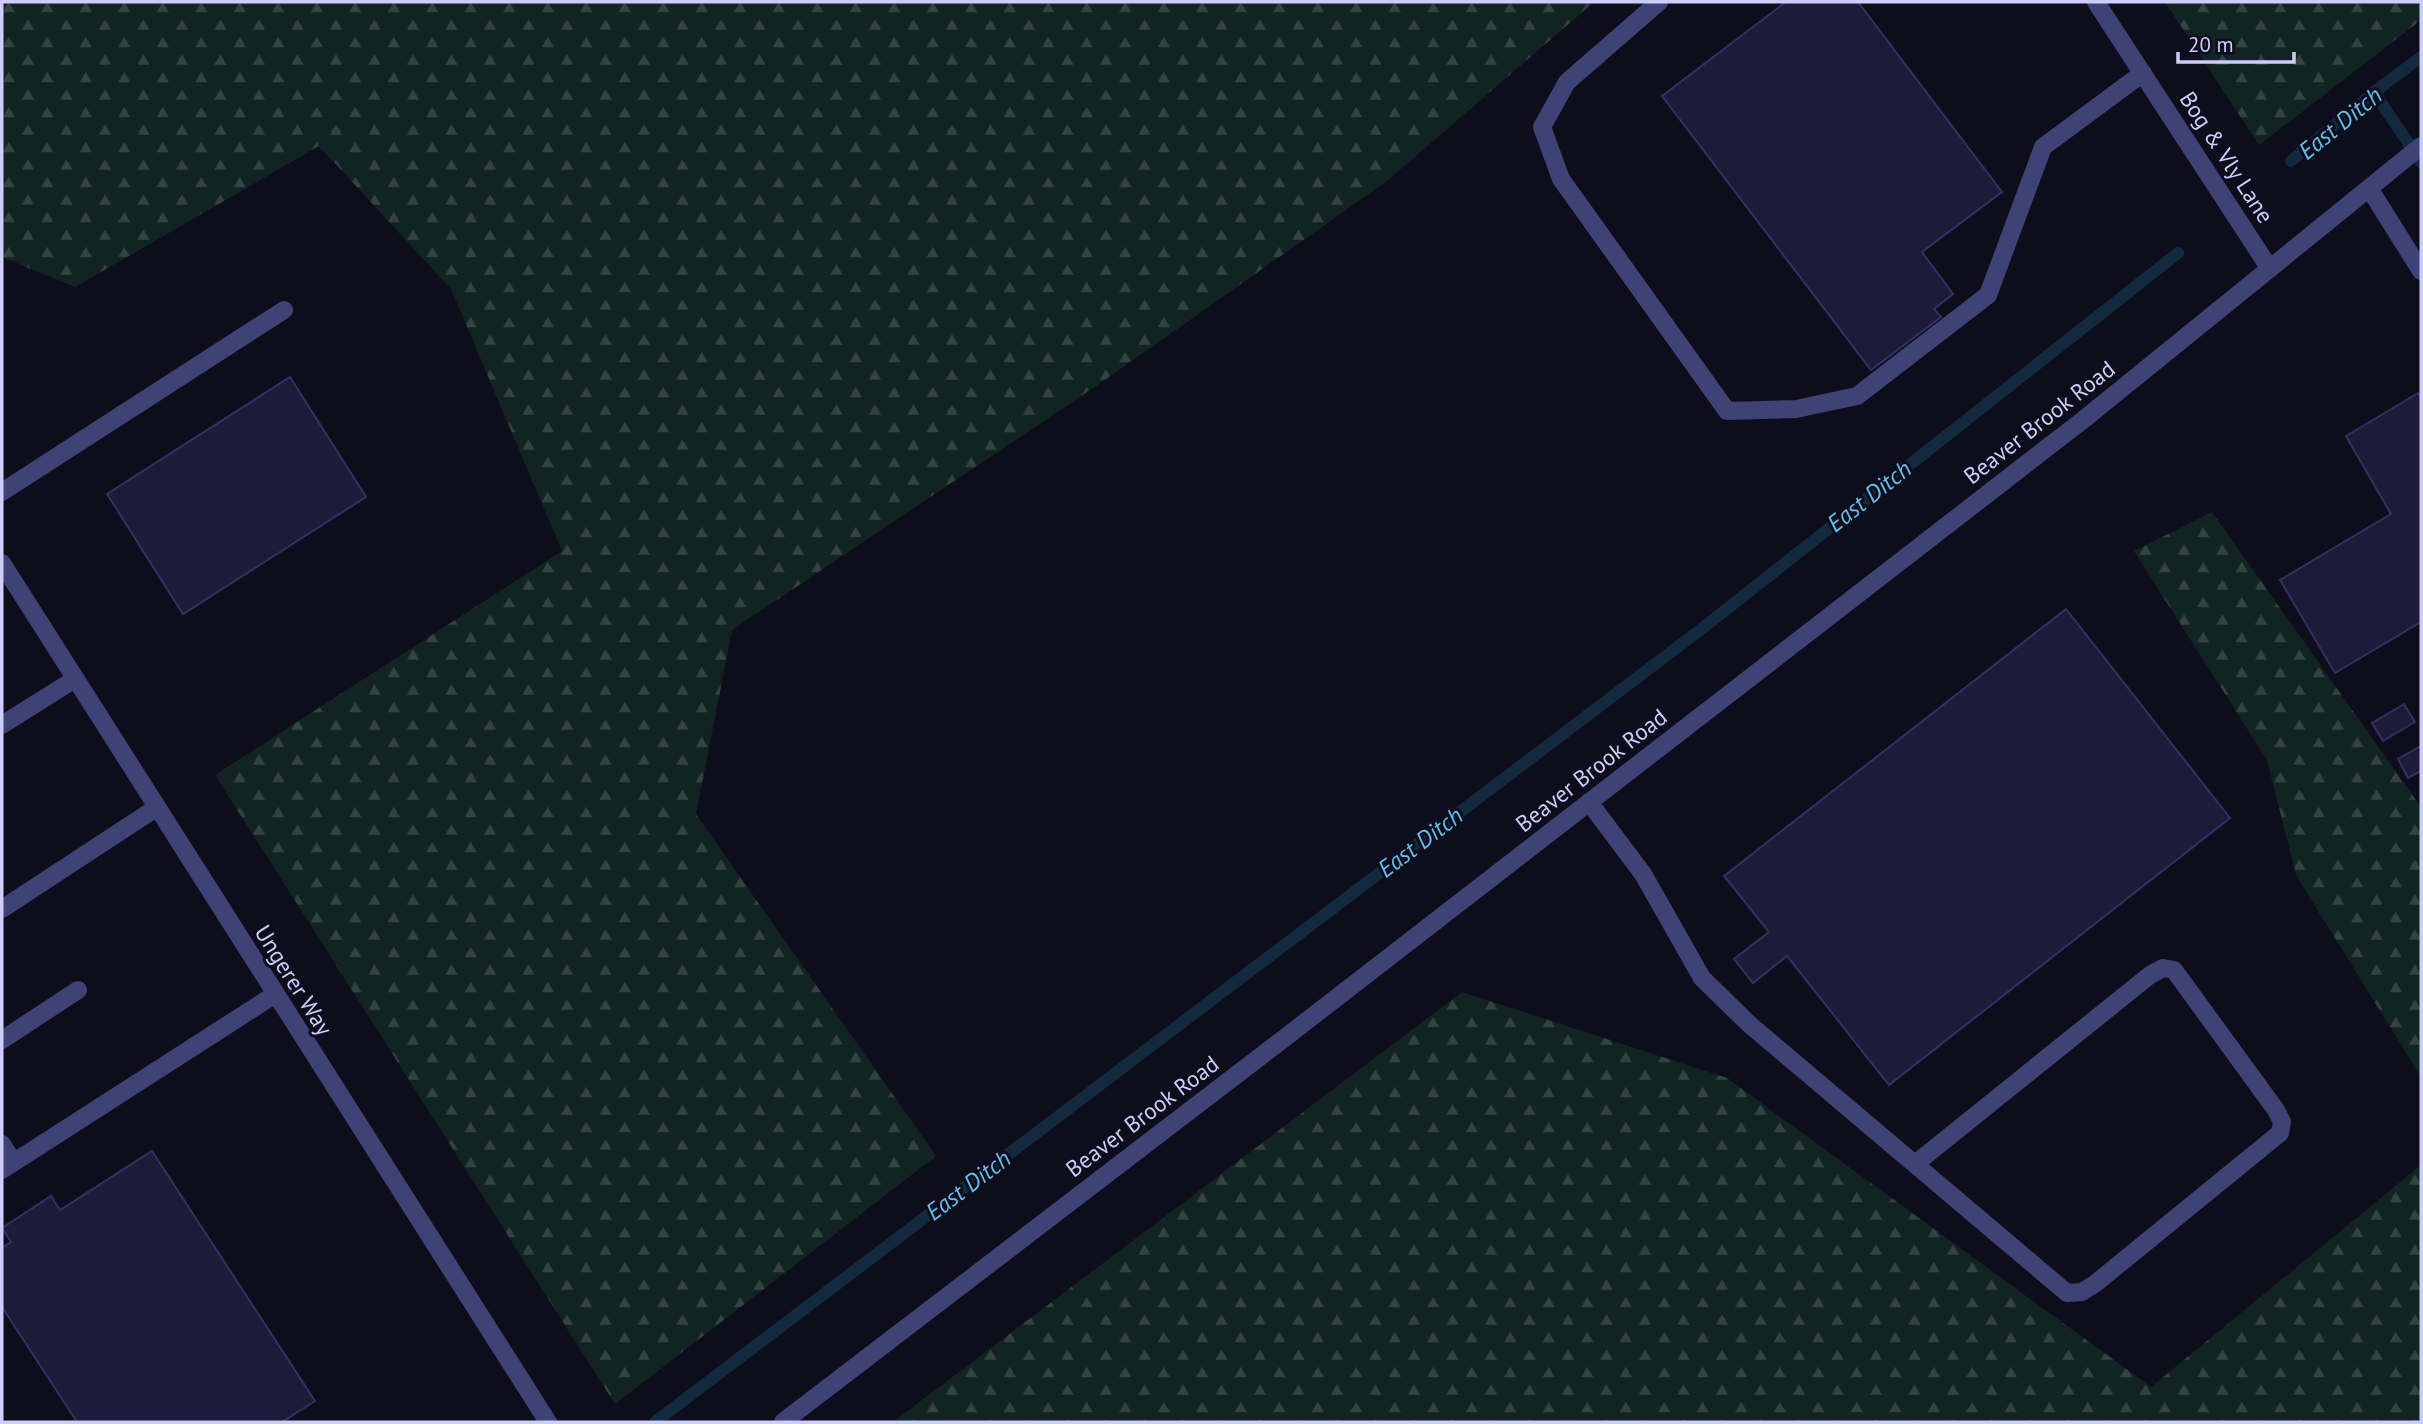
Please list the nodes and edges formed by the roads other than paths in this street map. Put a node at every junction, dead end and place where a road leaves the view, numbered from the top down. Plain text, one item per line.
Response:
1 (1660, 2) edge
2 (2096, 2) edge
3 (2143, 73) junction
4 (2421, 146) edge
5 (2370, 188) junction
6 (2270, 269) junction
7 (2421, 271) edge
8 (284, 310) dead end
9 (2, 492) edge
10 (2, 563) edge
11 (75, 679) junction
12 (2, 725) edge
13 (1589, 802) junction
14 (156, 808) junction
15 (2, 909) edge
16 (79, 990) dead end
17 (274, 995) junction
18 (2, 1040) edge
19 (2, 1144) edge
20 (1915, 1164) junction
21 (8, 1166) edge
22 (548, 1422) edge
23 (783, 1422) edge

1 - 3 street
2 - 3 street, Bog & Vly Lane
3 - 6 street, Bog & Vly Lane
4 - 5 street, Beaver Brook Road
5 - 6 street, Beaver Brook Road
5 - 7 street
6 - 13 street, Beaver Brook Road
8 - 9 street
10 - 11 street, Ungerer Way
11 - 12 street
11 - 14 street, Ungerer Way
13 - 20 street
13 - 23 street, Beaver Brook Road
14 - 15 street
14 - 17 street, Ungerer Way
16 - 18 street
17 - 21 street
17 - 22 street, Ungerer Way
19 - 21 street
20 - 20 street

